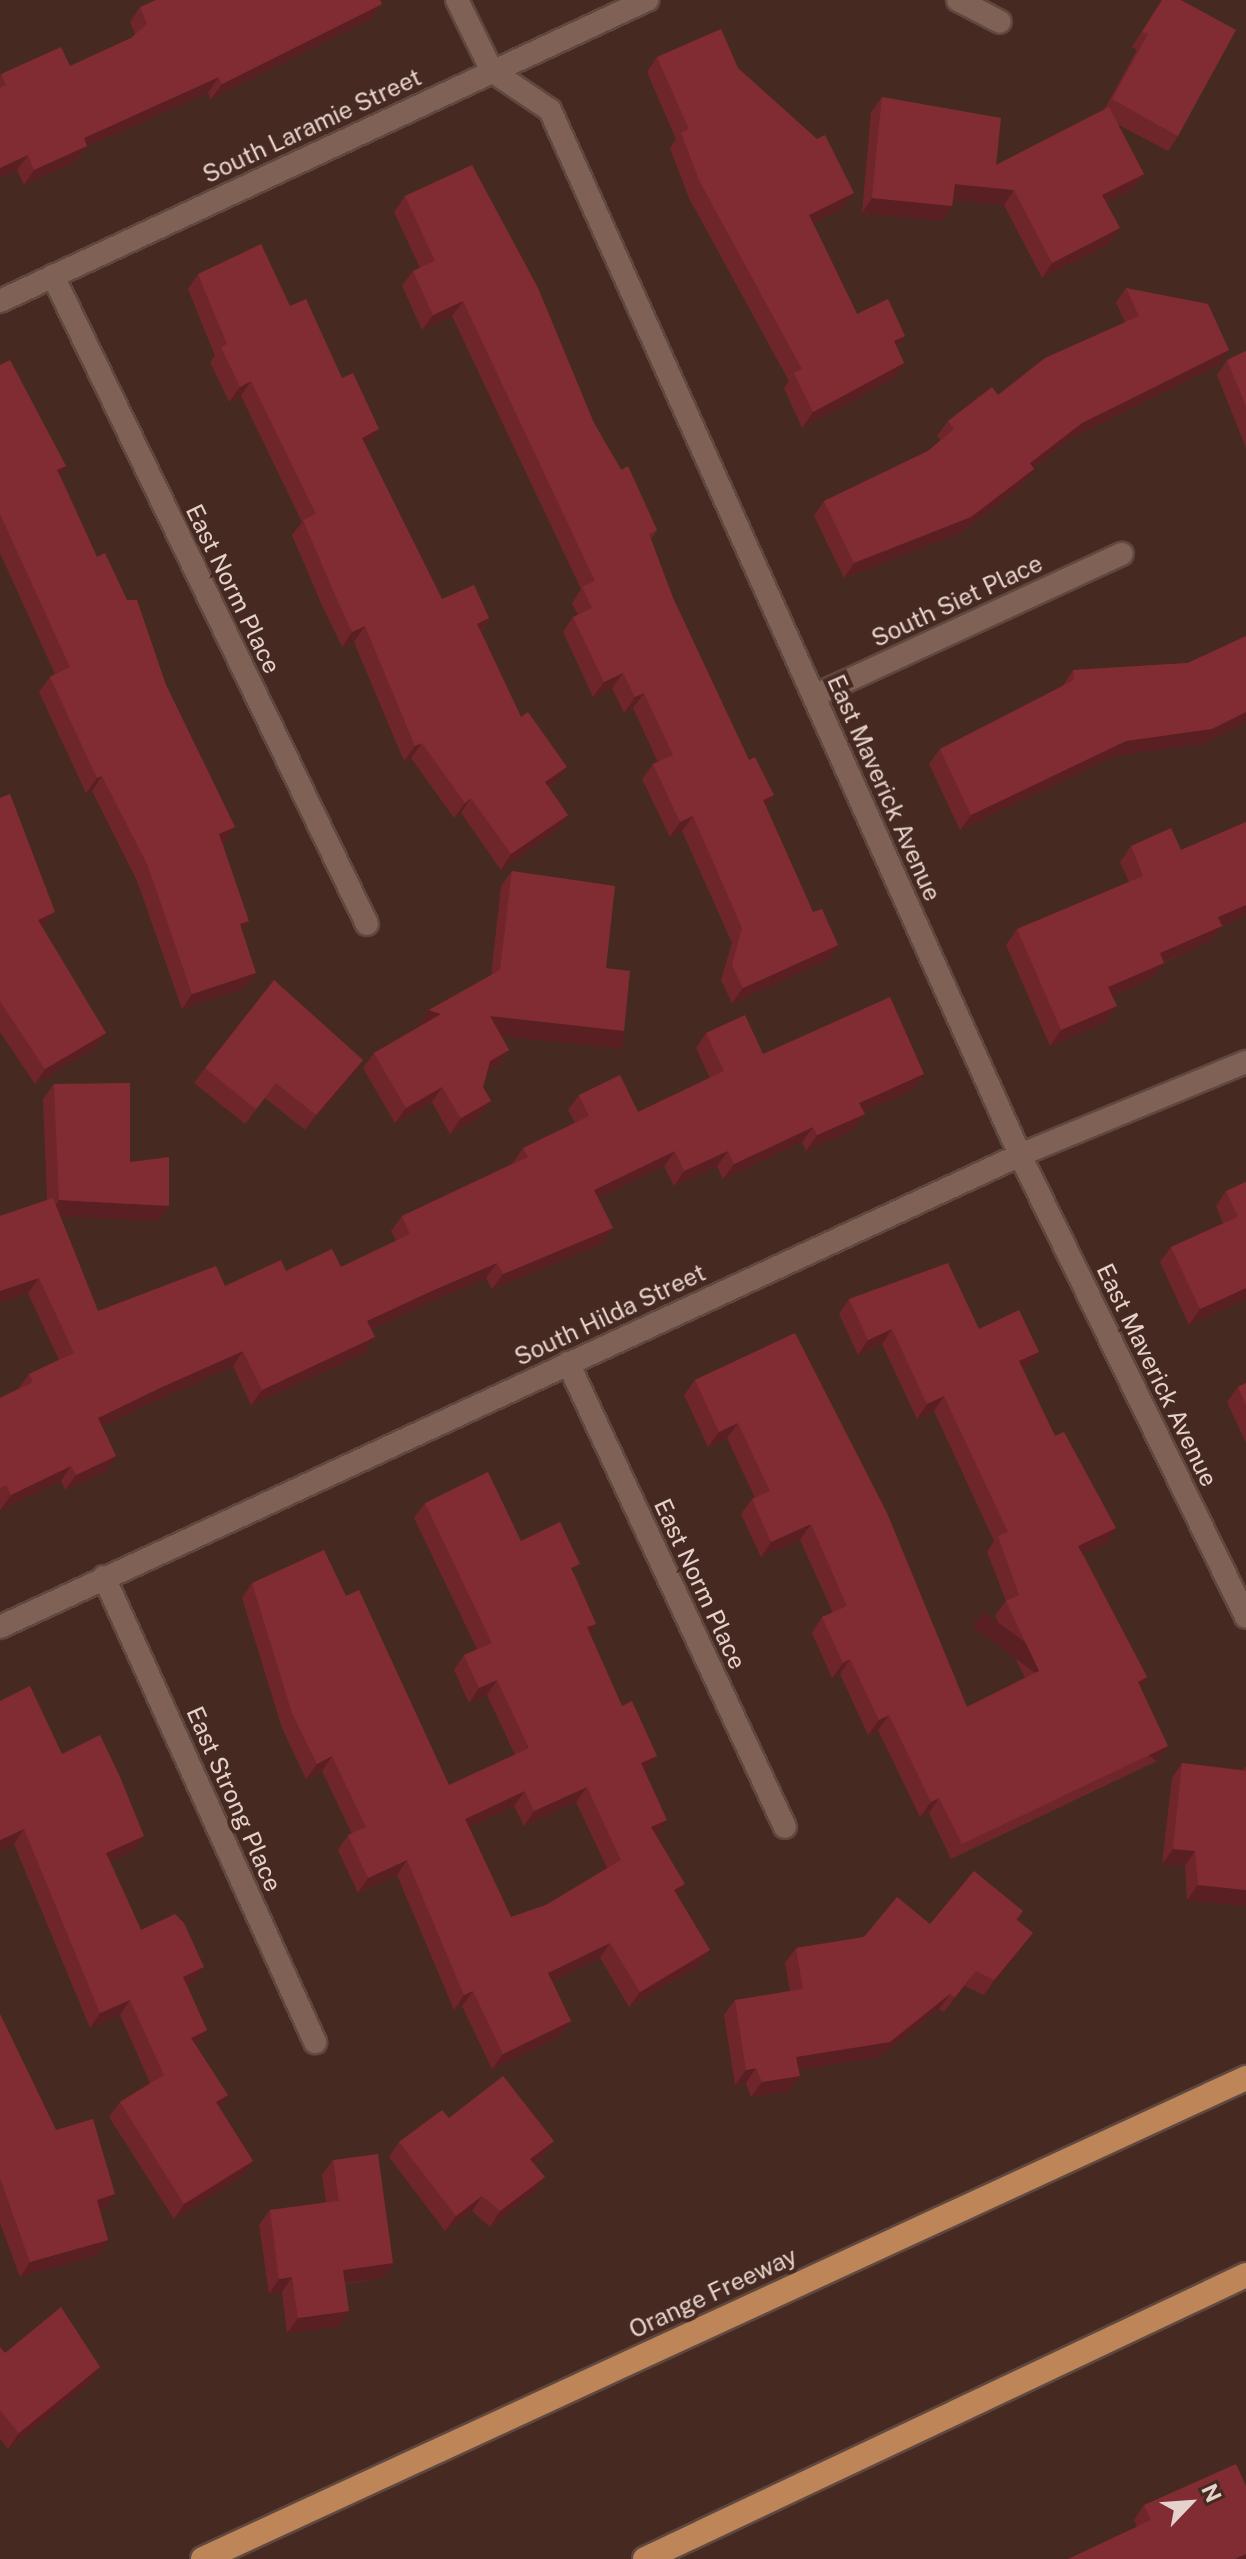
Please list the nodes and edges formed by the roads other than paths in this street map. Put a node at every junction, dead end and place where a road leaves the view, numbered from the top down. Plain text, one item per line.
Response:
1 (457, 0) edge
2 (647, 0) edge
3 (958, 0) edge
4 (1000, 22) dead end
5 (492, 71) junction
6 (53, 276) junction
7 (0, 301) edge
8 (1122, 554) dead end
9 (814, 696) junction
10 (367, 924) dead end
11 (1246, 1062) edge
12 (1020, 1155) junction
13 (568, 1363) junction
14 (104, 1577) junction
15 (1246, 1617) edge
16 (0, 1627) edge
17 (785, 1827) dead end
18 (315, 2042) dead end
19 (1246, 2078) edge
20 (1246, 2275) edge
21 (702, 2534) junction
22 (203, 2559) edge
23 (645, 2559) edge
24 (657, 2559) edge

1 - 5 street, East Maverick Avenue
2 - 5 street, South Laramie Street
3 - 4 street
5 - 6 street, South Laramie Street
5 - 9 street, East Maverick Avenue
6 - 7 street, South Laramie Street
6 - 10 street, East Norm Place
8 - 9 street, South Siet Place
9 - 12 street, East Maverick Avenue
11 - 12 street, South Hilda Street
12 - 13 street, South Hilda Street
12 - 15 street, East Maverick Avenue
13 - 14 street, South Hilda Street
13 - 17 street, East Norm Place
14 - 16 street, South Hilda Street
14 - 18 street, East Strong Place
19 - 22 highway, Orange Freeway
20 - 21 highway
21 - 23 highway
21 - 24 highway

